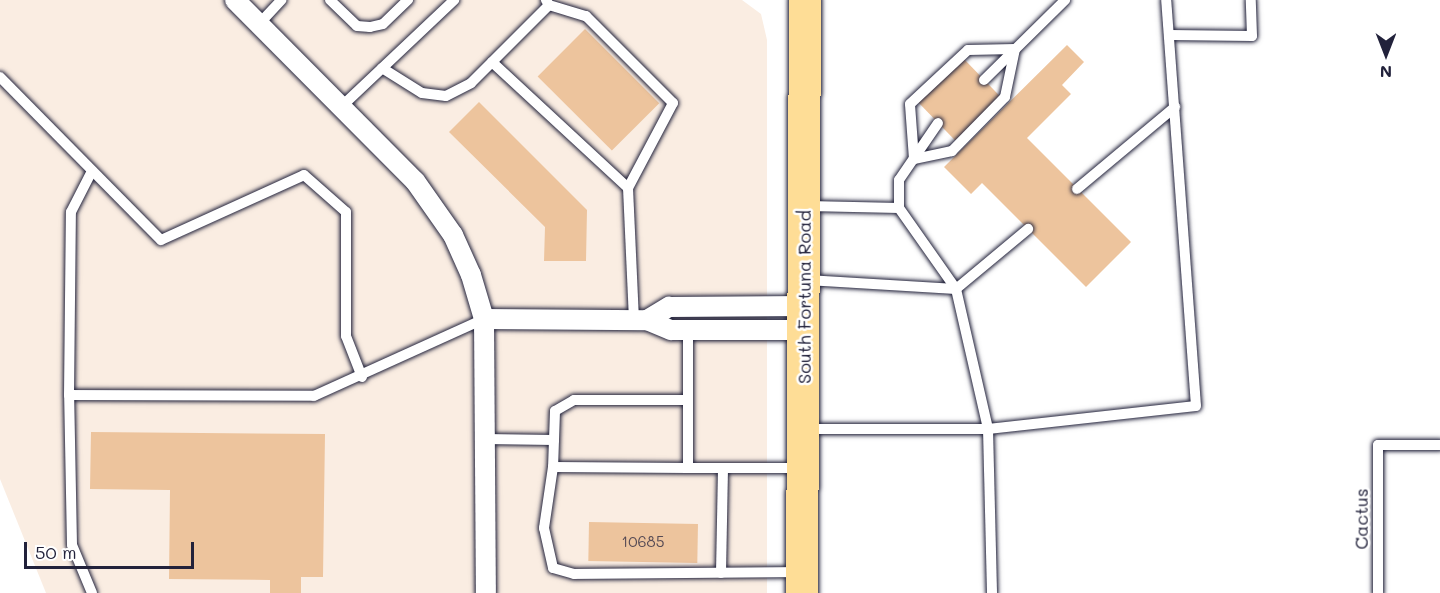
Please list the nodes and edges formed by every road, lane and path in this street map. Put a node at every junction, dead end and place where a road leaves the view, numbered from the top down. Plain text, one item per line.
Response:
1 (236, 0) edge
2 (281, 0) edge
3 (330, 0) edge
4 (408, 0) edge
5 (454, 0) edge
6 (805, 0) edge
7 (1065, 0) edge
8 (1166, 0) edge
9 (1251, 0) edge
10 (547, 3) edge
11 (259, 24) junction
12 (1170, 35) junction
13 (1015, 50) junction
14 (492, 62) junction
15 (382, 68) junction
16 (0, 77) edge
17 (984, 80) dead end
18 (341, 107) junction
19 (1175, 107) junction
20 (938, 123) dead end
21 (914, 159) junction
22 (92, 171) junction
23 (628, 188) junction
24 (1077, 189) dead end
25 (804, 206) junction
26 (899, 208) junction
27 (1028, 229) dead end
28 (956, 289) junction
29 (804, 305) junction
30 (484, 319) junction
31 (640, 320) junction
32 (688, 330) junction
33 (362, 377) junction
34 (69, 395) junction
35 (688, 400) junction
36 (803, 429) junction
37 (988, 429) junction
38 (485, 439) junction
39 (554, 440) junction
40 (1440, 445) edge
41 (553, 467) junction
42 (688, 468) junction
43 (723, 468) junction
44 (803, 468) junction
45 (721, 573) junction
46 (802, 583) edge
47 (92, 593) edge
48 (486, 593) edge
49 (992, 593) edge
50 (1378, 593) edge

1 - 11 street
2 - 11 lane
3 - 4 lane
5 - 15 lane
6 - 25 main road, South Fortuna Road
7 - 13 lane
8 - 12 lane
9 - 12 lane
10 - 14 lane
10 - 23 lane
11 - 18 street
12 - 19 lane
13 - 17 lane
13 - 21 lane
13 - 21 lane
14 - 15 lane
14 - 23 lane
15 - 18 lane
16 - 22 lane
18 - 30 street
19 - 24 lane
19 - 37 lane
20 - 21 lane
21 - 26 lane
22 - 33 lane
22 - 34 lane
23 - 31 lane
25 - 26 lane
25 - 29 main road, South Fortuna Road
26 - 28 lane
27 - 28 lane
28 - 29 lane
28 - 37 lane
29 - 31 street
29 - 32 street
29 - 36 main road, South Fortuna Road
30 - 31 street
30 - 33 lane
30 - 38 street
31 - 32 street
32 - 35 lane
33 - 34 lane
34 - 47 lane
35 - 39 lane
35 - 42 lane
36 - 37 lane
36 - 44 main road, South Fortuna Road
37 - 49 lane
38 - 39 lane
38 - 48 street
39 - 41 lane
40 - 50 lane, Cactus
41 - 42 lane
41 - 45 lane
42 - 43 lane
43 - 44 lane
43 - 45 lane
44 - 46 main road, South Fortuna Road
45 - 46 lane

